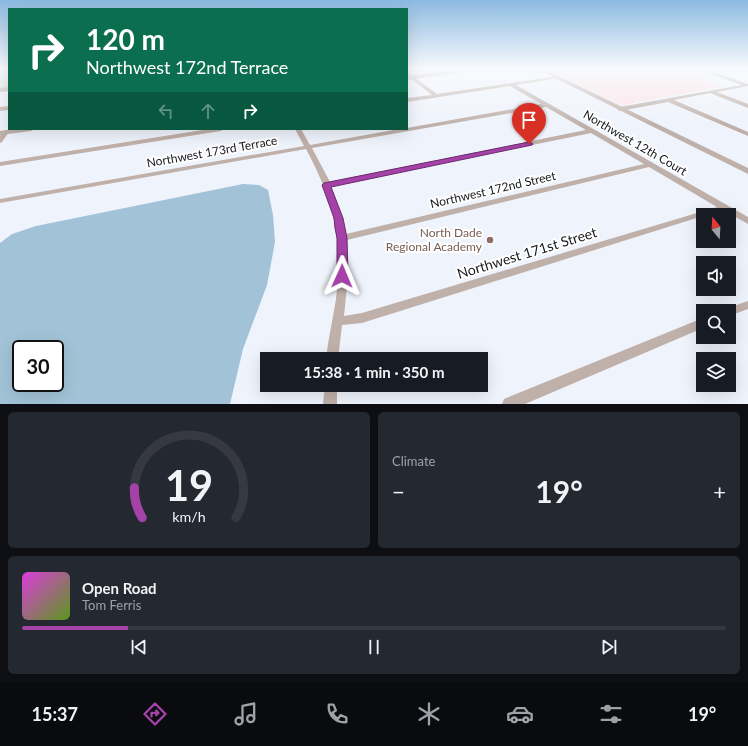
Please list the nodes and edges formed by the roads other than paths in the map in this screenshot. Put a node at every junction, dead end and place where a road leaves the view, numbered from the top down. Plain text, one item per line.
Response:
1 (425, 88) edge
2 (492, 88) edge
3 (517, 88) edge
4 (579, 88) edge
5 (733, 88) edge
6 (710, 92) junction
7 (436, 96) junction
8 (408, 100) edge
9 (669, 100) junction
10 (546, 105) junction
11 (748, 106) edge
12 (620, 109) junction
13 (408, 129) edge
14 (24, 130) edge
15 (215, 130) edge
16 (299, 130) edge
17 (401, 130) edge
18 (591, 131) junction
19 (3, 133) edge
20 (748, 134) edge
21 (0, 141) edge
22 (308, 146) junction
23 (0, 164) edge
24 (650, 165) junction
25 (748, 171) edge
26 (327, 185) junction
27 (0, 201) edge
28 (724, 207) junction
29 (748, 220) edge
30 (342, 238) junction
31 (748, 304) edge
32 (736, 309) edge
33 (338, 321) junction
34 (696, 326) edge
35 (332, 352) edge
36 (330, 392) edge
37 (330, 404) edge
38 (509, 404) edge

1 - 7 street
2 - 7 street
3 - 10 street, Northwest 12th Court
4 - 12 street
5 - 6 street
6 - 9 street
6 - 11 street
7 - 8 street
9 - 12 street
9 - 20 street
10 - 13 street, Northwest 173rd Terrace
10 - 18 street, Northwest 12th Court
12 - 25 street
14 - 19 street
15 - 23 street
16 - 22 street
17 - 22 street, Northwest 173rd Terrace
18 - 24 street, Northwest 12th Court
18 - 26 street
19 - 21 street
22 - 26 street
22 - 27 street, Northwest 173rd Terrace
24 - 28 street, Northwest 12th Court
24 - 30 street, Northwest 172nd Street
26 - 30 street
28 - 29 street, Northwest 12th Court
28 - 33 street, Northwest 171st Street
30 - 33 street
31 - 32 street
33 - 35 street
34 - 38 street
36 - 37 street

